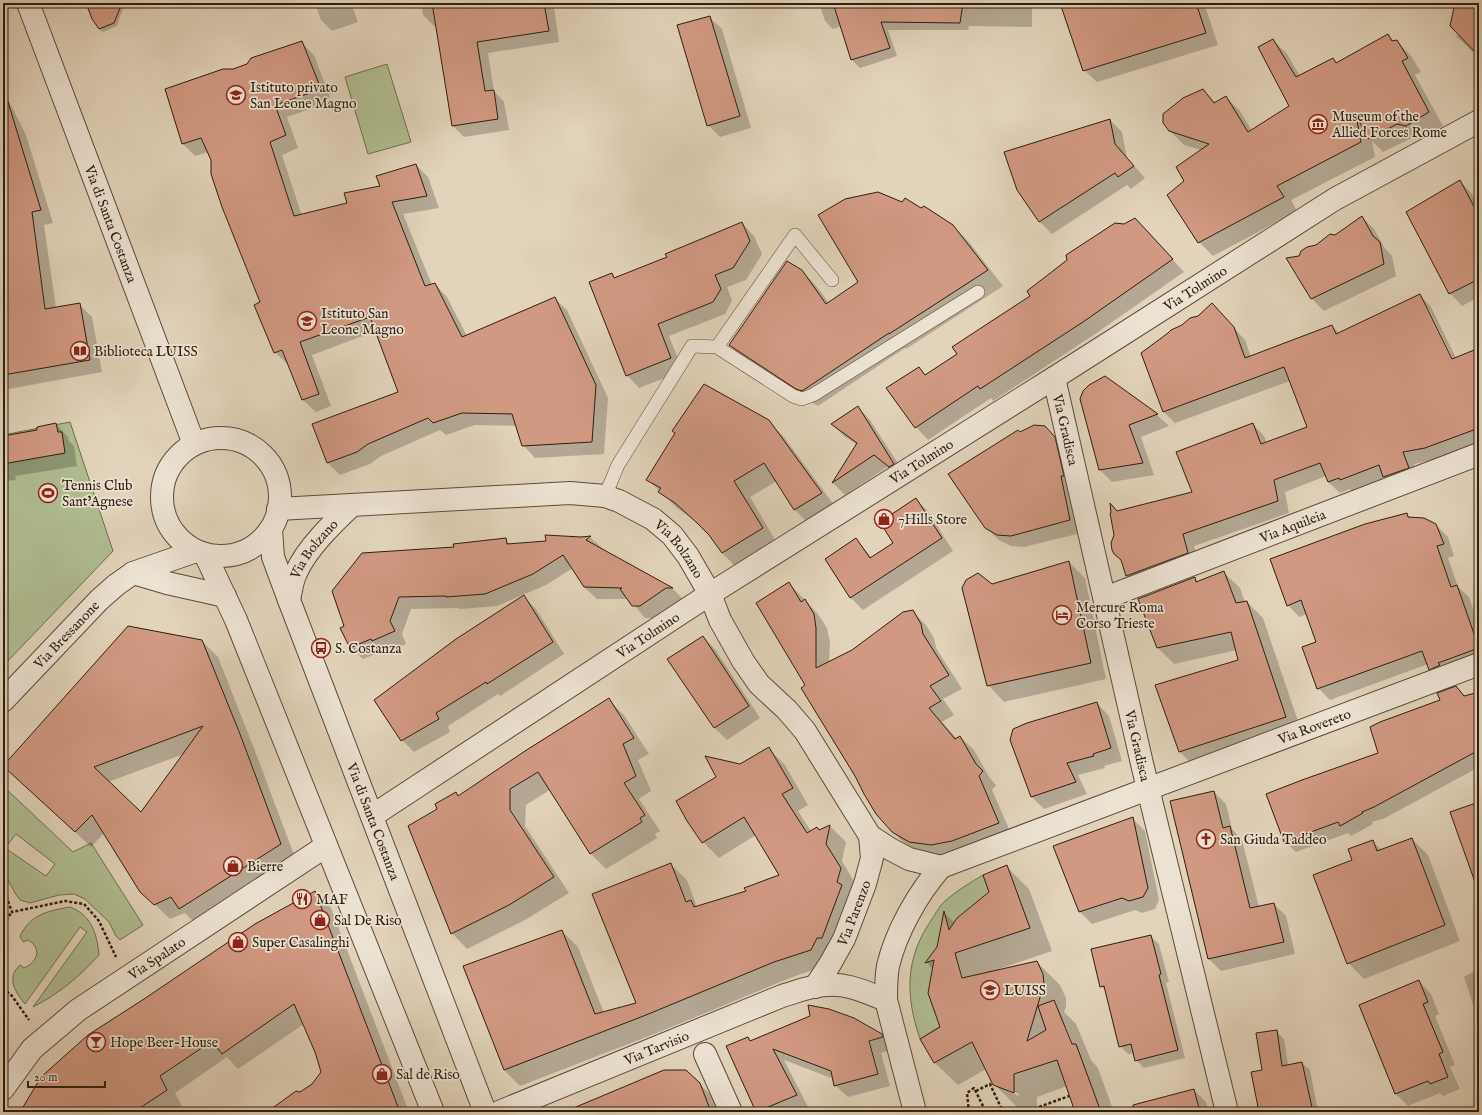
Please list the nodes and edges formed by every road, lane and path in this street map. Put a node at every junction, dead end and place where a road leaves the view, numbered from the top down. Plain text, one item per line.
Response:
1 (28, 3) edge
2 (1479, 121) edge
3 (832, 280) dead end
4 (978, 292) dead end
5 (717, 347) junction
6 (1054, 378) junction
7 (194, 444) junction
8 (1479, 454) edge
9 (605, 496) junction
10 (352, 505) junction
11 (275, 519) junction
12 (201, 553) junction
13 (134, 572) junction
14 (710, 594) junction
15 (225, 596) junction
16 (1105, 598) junction
17 (289, 600) junction
18 (1479, 664) edge
19 (3, 701) edge
20 (1149, 788) junction
21 (372, 816) junction
22 (870, 836) junction
23 (326, 846) junction
24 (940, 867) junction
25 (3, 887) edge
26 (12, 912) junction
27 (3, 924) edge
28 (124, 980) junction
29 (815, 987) junction
30 (3, 988) edge
31 (886, 1000) junction
32 (32, 1024) dead end
33 (705, 1054) dead end
34 (3, 1089) edge
35 (976, 1091) junction
36 (1069, 1096) dead end
37 (432, 1112) edge
38 (485, 1112) edge
39 (498, 1112) edge
40 (731, 1112) edge
41 (915, 1112) edge
42 (969, 1112) edge
43 (986, 1112) edge
44 (1003, 1112) edge
45 (1025, 1112) edge
46 (1227, 1112) edge

1 - 7 street, Via di Santa Costanza
2 - 6 street, Via Tolmino
3 - 5 lane
4 - 5 lane
5 - 9 lane
6 - 14 street, Via Tolmino
6 - 16 street, Via Gradisca
7 - 11 street
7 - 12 street
8 - 16 street, Via Aquileia
9 - 10 street, Via Bolzano
9 - 14 street, Via Bolzano
10 - 11 street, Via Bolzano
10 - 17 street, Via Bolzano
11 - 12 street
11 - 17 street, Via di Santa Costanza
12 - 13 street, Via Bressanone
12 - 15 street
13 - 15 street
13 - 19 street, Via Bressanone
14 - 21 street, Via Tolmino
14 - 22 street, Via Bolzano
15 - 23 street
16 - 20 street, Via Gradisca
17 - 21 street, Via di Santa Costanza
18 - 20 street, Via Rovereto
20 - 24 street
20 - 46 street, Via Gradisca
21 - 38 street, Via di Santa Costanza
22 - 24 street
22 - 29 street, Via Parenzo
23 - 28 street, Via Spalato
23 - 37 street
24 - 31 street
25 - 26 path
26 - 27 path
26 - 28 path
28 - 34 street, Via Spalato
29 - 31 street
29 - 39 street, Via Tarvisio
30 - 32 path
31 - 41 street
33 - 40 street
35 - 42 path
35 - 43 path
35 - 44 path
36 - 45 path

